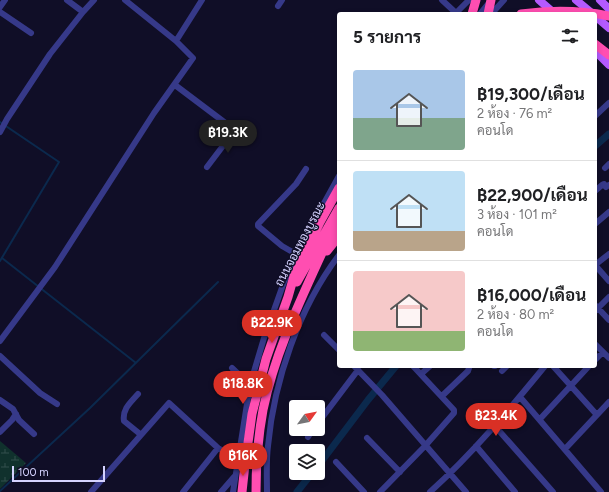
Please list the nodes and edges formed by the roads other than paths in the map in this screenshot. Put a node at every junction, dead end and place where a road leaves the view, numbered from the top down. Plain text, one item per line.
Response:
1 (5, 0) edge
2 (67, 0) edge
3 (94, 0) edge
4 (125, 0) edge
5 (202, 0) edge
6 (282, 0) edge
7 (442, 0) edge
8 (469, 0) edge
9 (477, 0) edge
10 (491, 0) edge
11 (504, 0) edge
12 (539, 0) edge
13 (574, 0) edge
14 (600, 0) edge
15 (278, 6) dead end
16 (0, 7) edge
17 (609, 9) edge
18 (0, 12) edge
19 (83, 12) junction
20 (455, 12) edge
21 (457, 12) edge
22 (470, 12) edge
23 (473, 12) edge
24 (482, 12) edge
25 (488, 12) edge
26 (494, 12) edge
27 (535, 12) edge
28 (553, 12) edge
29 (579, 12) edge
30 (589, 12) edge
31 (589, 12) edge
32 (597, 14) edge
33 (609, 16) edge
34 (597, 18) edge
35 (597, 24) edge
36 (608, 27) edge
37 (31, 33) dead end
38 (176, 41) junction
39 (597, 51) edge
40 (597, 52) edge
41 (609, 55) edge
42 (609, 65) edge
43 (175, 85) junction
44 (609, 103) edge
45 (597, 114) edge
46 (235, 130) junction
47 (0, 132) edge
48 (244, 137) dead end
49 (207, 167) dead end
50 (306, 169) dead end
51 (337, 180) edge
52 (608, 187) edge
53 (597, 189) edge
54 (337, 192) edge
55 (337, 197) edge
56 (337, 211) edge
57 (609, 212) edge
58 (597, 222) edge
59 (337, 225) edge
60 (337, 239) edge
61 (296, 254) junction
62 (609, 254) edge
63 (337, 258) edge
64 (597, 263) edge
65 (318, 264) junction
66 (597, 267) edge
67 (609, 281) edge
68 (288, 297) junction
69 (609, 297) edge
70 (597, 307) edge
71 (597, 309) edge
72 (609, 320) edge
73 (324, 335) dead end
74 (0, 341) edge
75 (597, 346) edge
76 (337, 348) edge
77 (603, 352) junction
78 (0, 356) edge
79 (597, 358) edge
80 (609, 358) edge
81 (232, 368) dead end
82 (356, 368) edge
83 (415, 368) edge
84 (428, 368) edge
85 (470, 368) edge
86 (543, 368) edge
87 (555, 368) edge
88 (587, 368) edge
89 (421, 374) junction
90 (250, 385) junction
91 (570, 386) junction
92 (138, 394) dead end
93 (442, 396) junction
94 (520, 397) junction
95 (0, 400) edge
96 (609, 402) edge
97 (57, 404) dead end
98 (325, 413) edge
99 (16, 414) junction
100 (597, 416) junction
101 (540, 419) junction
102 (494, 425) junction
103 (0, 432) edge
104 (34, 434) dead end
105 (140, 434) junction
106 (367, 438) dead end
107 (425, 446) junction
108 (476, 446) junction
109 (218, 448) junction
110 (565, 449) junction
111 (237, 459) junction
112 (336, 462) dead end
113 (400, 472) junction
114 (450, 474) junction
115 (234, 477) junction
116 (91, 492) edge
117 (183, 492) edge
118 (221, 492) edge
119 (233, 492) edge
120 (241, 492) edge
121 (256, 492) edge
122 (266, 492) edge
123 (364, 492) edge
124 (380, 492) edge
125 (430, 492) edge
126 (466, 492) edge
127 (515, 492) edge
128 (552, 492) edge
129 (601, 492) edge

1 - 16 street
2 - 19 street
3 - 19 street
4 - 38 street
5 - 38 street
6 - 15 street
7 - 20 street
8 - 21 street
9 - 22 street
9 - 23 highway
10 - 24 street
10 - 25 highway
11 - 26 street
12 - 28 main road
13 - 29 main road
13 - 30 main road
14 - 17 main road
18 - 37 street
19 - 47 street
27 - 31 highway
32 - 33 highway
34 - 36 main road
35 - 36 main road
38 - 43 street
39 - 41 highway
40 - 42 main road
43 - 46 street
43 - 74 street
44 - 45 street
46 - 48 street
46 - 49 street
50 - 61 street
51 - 61 street, ถนนจอมทองบูรณะ
52 - 53 street
54 - 68 highway
55 - 120 street, ถนนจอมทองบูรณะ
56 - 68 highway
57 - 58 street
59 - 65 highway
60 - 65 highway
61 - 90 street, ถนนจอมทองบูรณะ
62 - 64 street
63 - 122 street
65 - 121 highway
66 - 67 street
68 - 120 highway
69 - 70 street
71 - 72 street
73 - 76 street
75 - 77 street
77 - 79 street
77 - 80 street
78 - 97 street
81 - 90 street
82 - 98 street
82 - 107 street
83 - 89 street
84 - 89 street
85 - 93 street
86 - 94 street
87 - 91 street
88 - 91 street
89 - 93 street
90 - 111 street, ถนนจอมทองบูรณะ
91 - 100 street
91 - 101 street
92 - 105 street
93 - 107 street
94 - 101 street
94 - 102 street
95 - 99 street
96 - 100 street
99 - 103 street
99 - 104 street
100 - 110 street
101 - 110 street
102 - 108 street
102 - 128 street
105 - 109 street
105 - 116 street
106 - 113 street
107 - 113 street
107 - 114 street
108 - 114 street
108 - 127 street
109 - 111 street
109 - 117 street
110 - 129 street
111 - 115 street, ถนนจอมทองบูรณะ
112 - 123 street
113 - 124 street
114 - 125 street
114 - 126 street
115 - 118 street
115 - 119 street, ถนนจอมทองบูรณะ

